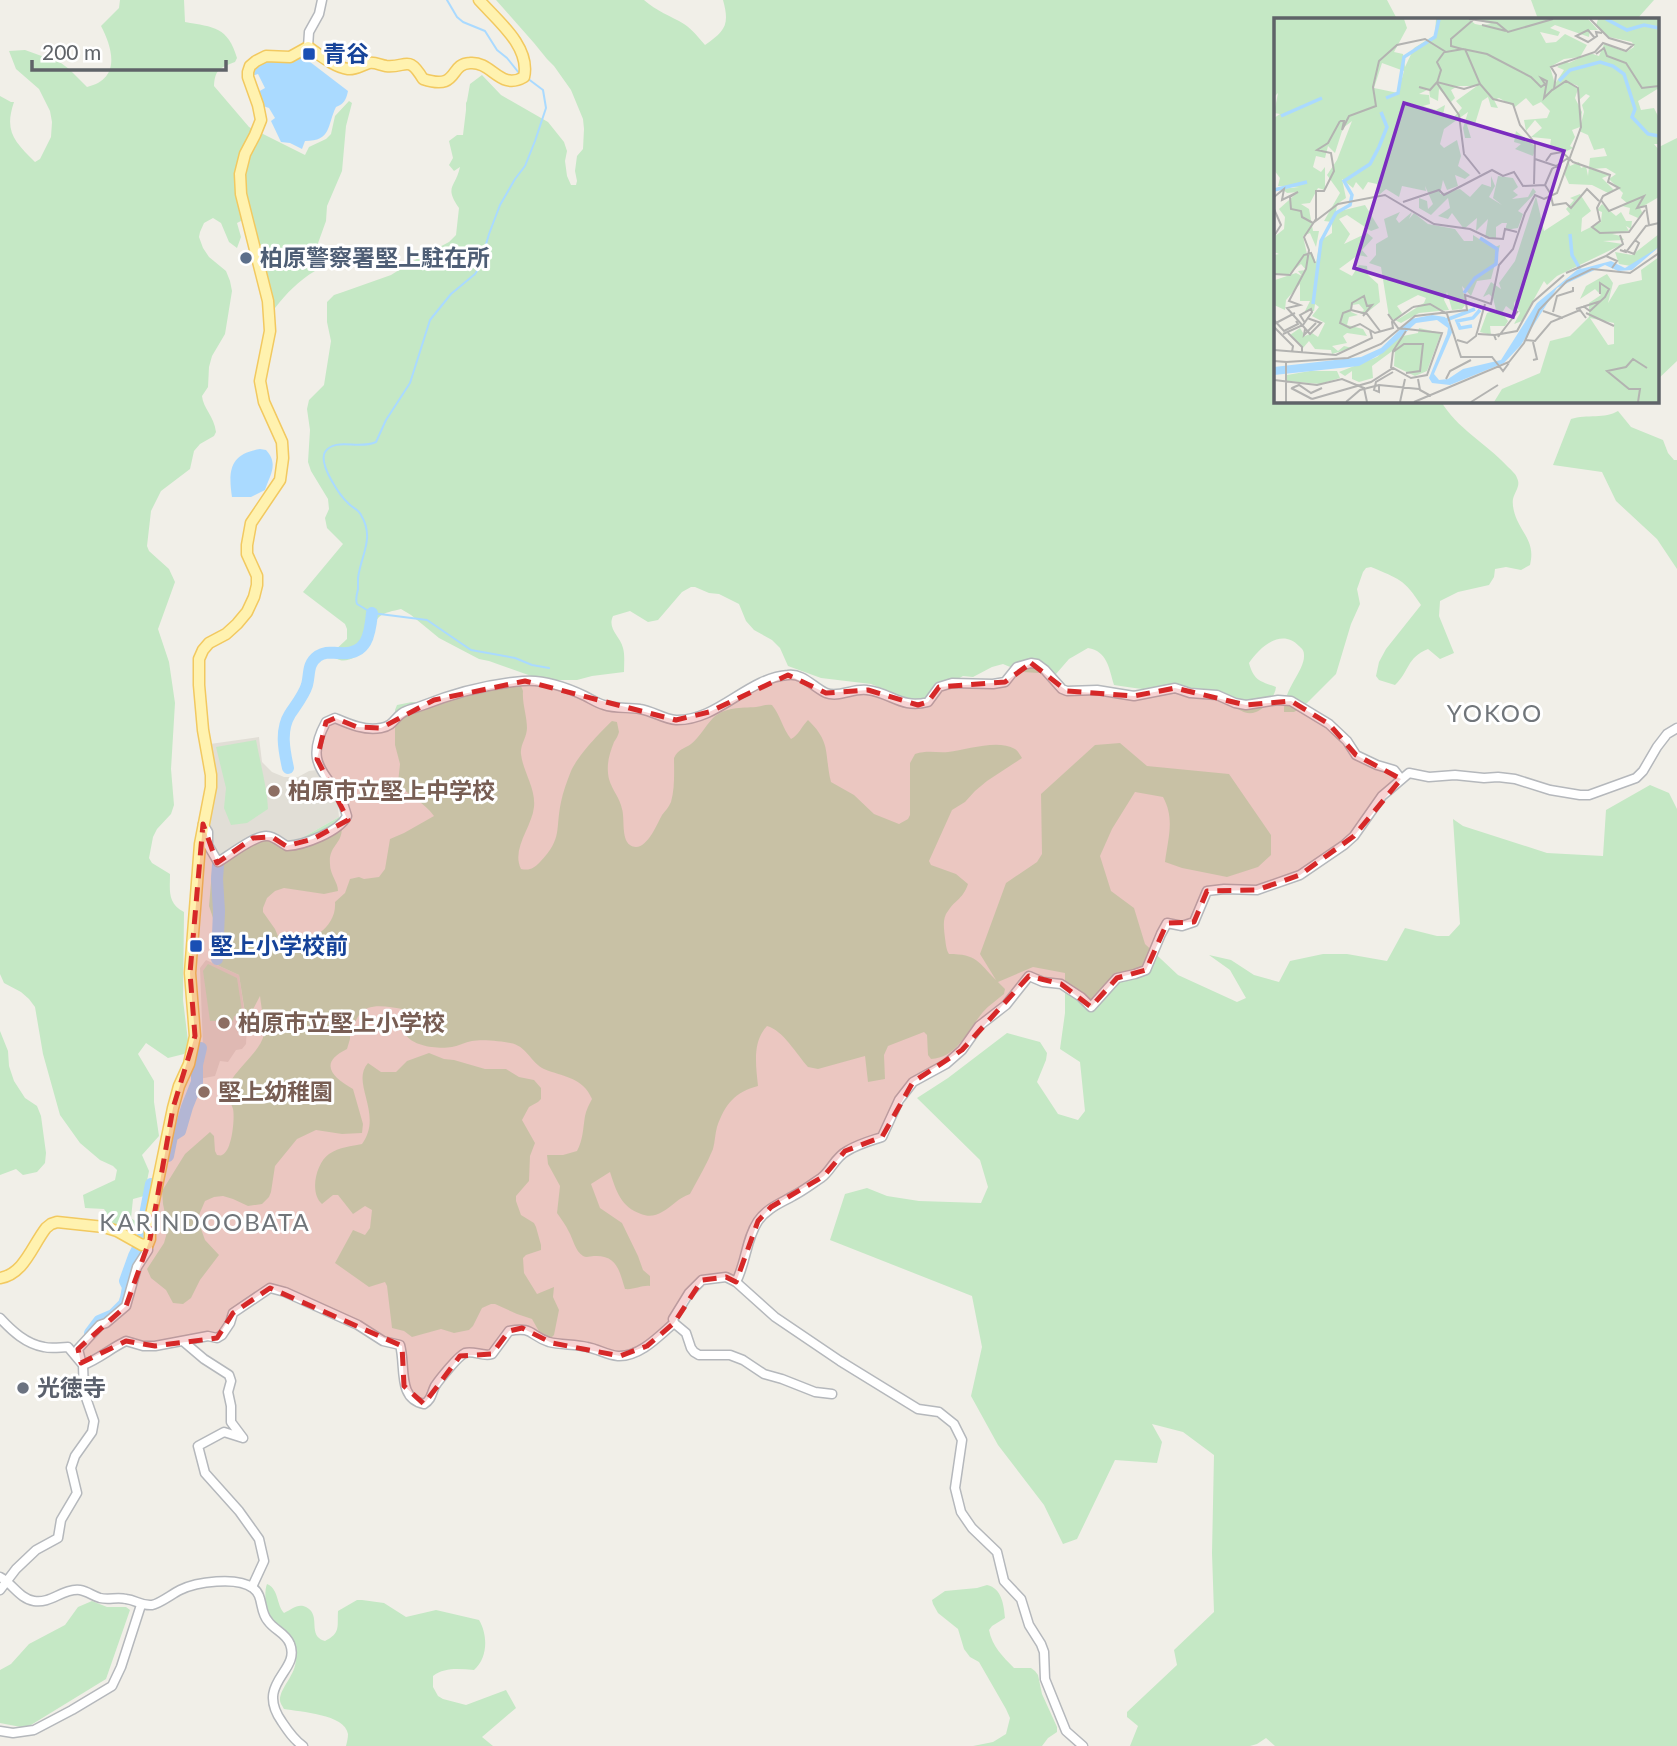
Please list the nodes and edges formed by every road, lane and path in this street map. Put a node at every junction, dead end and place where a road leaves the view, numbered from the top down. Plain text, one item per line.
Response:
1 (322, 0) edge
2 (479, 0) edge
3 (308, 47) junction
4 (1677, 728) edge
5 (1401, 779) junction
6 (203, 824) junction
7 (142, 1244) junction
8 (0, 1278) edge
9 (736, 1282) junction
10 (0, 1318) edge
11 (674, 1323) junction
12 (184, 1342) junction
13 (82, 1364) junction
14 (832, 1394) dead end
15 (4, 1578) edge
16 (252, 1587) junction
17 (0, 1590) edge
18 (141, 1605) junction
19 (0, 1731) edge
20 (303, 1746) edge
21 (1083, 1746) edge

1 - 3 street
2 - 3 main road
3 - 6 main road
4 - 5 street
5 - 6 street
5 - 9 street
6 - 7 main road
7 - 8 main road
7 - 13 street
9 - 11 street
9 - 21 street
10 - 13 street
11 - 12 street
11 - 14 street
12 - 13 street
12 - 16 street
13 - 15 street
15 - 17 street
15 - 18 street
16 - 18 street
16 - 20 street
18 - 19 street

